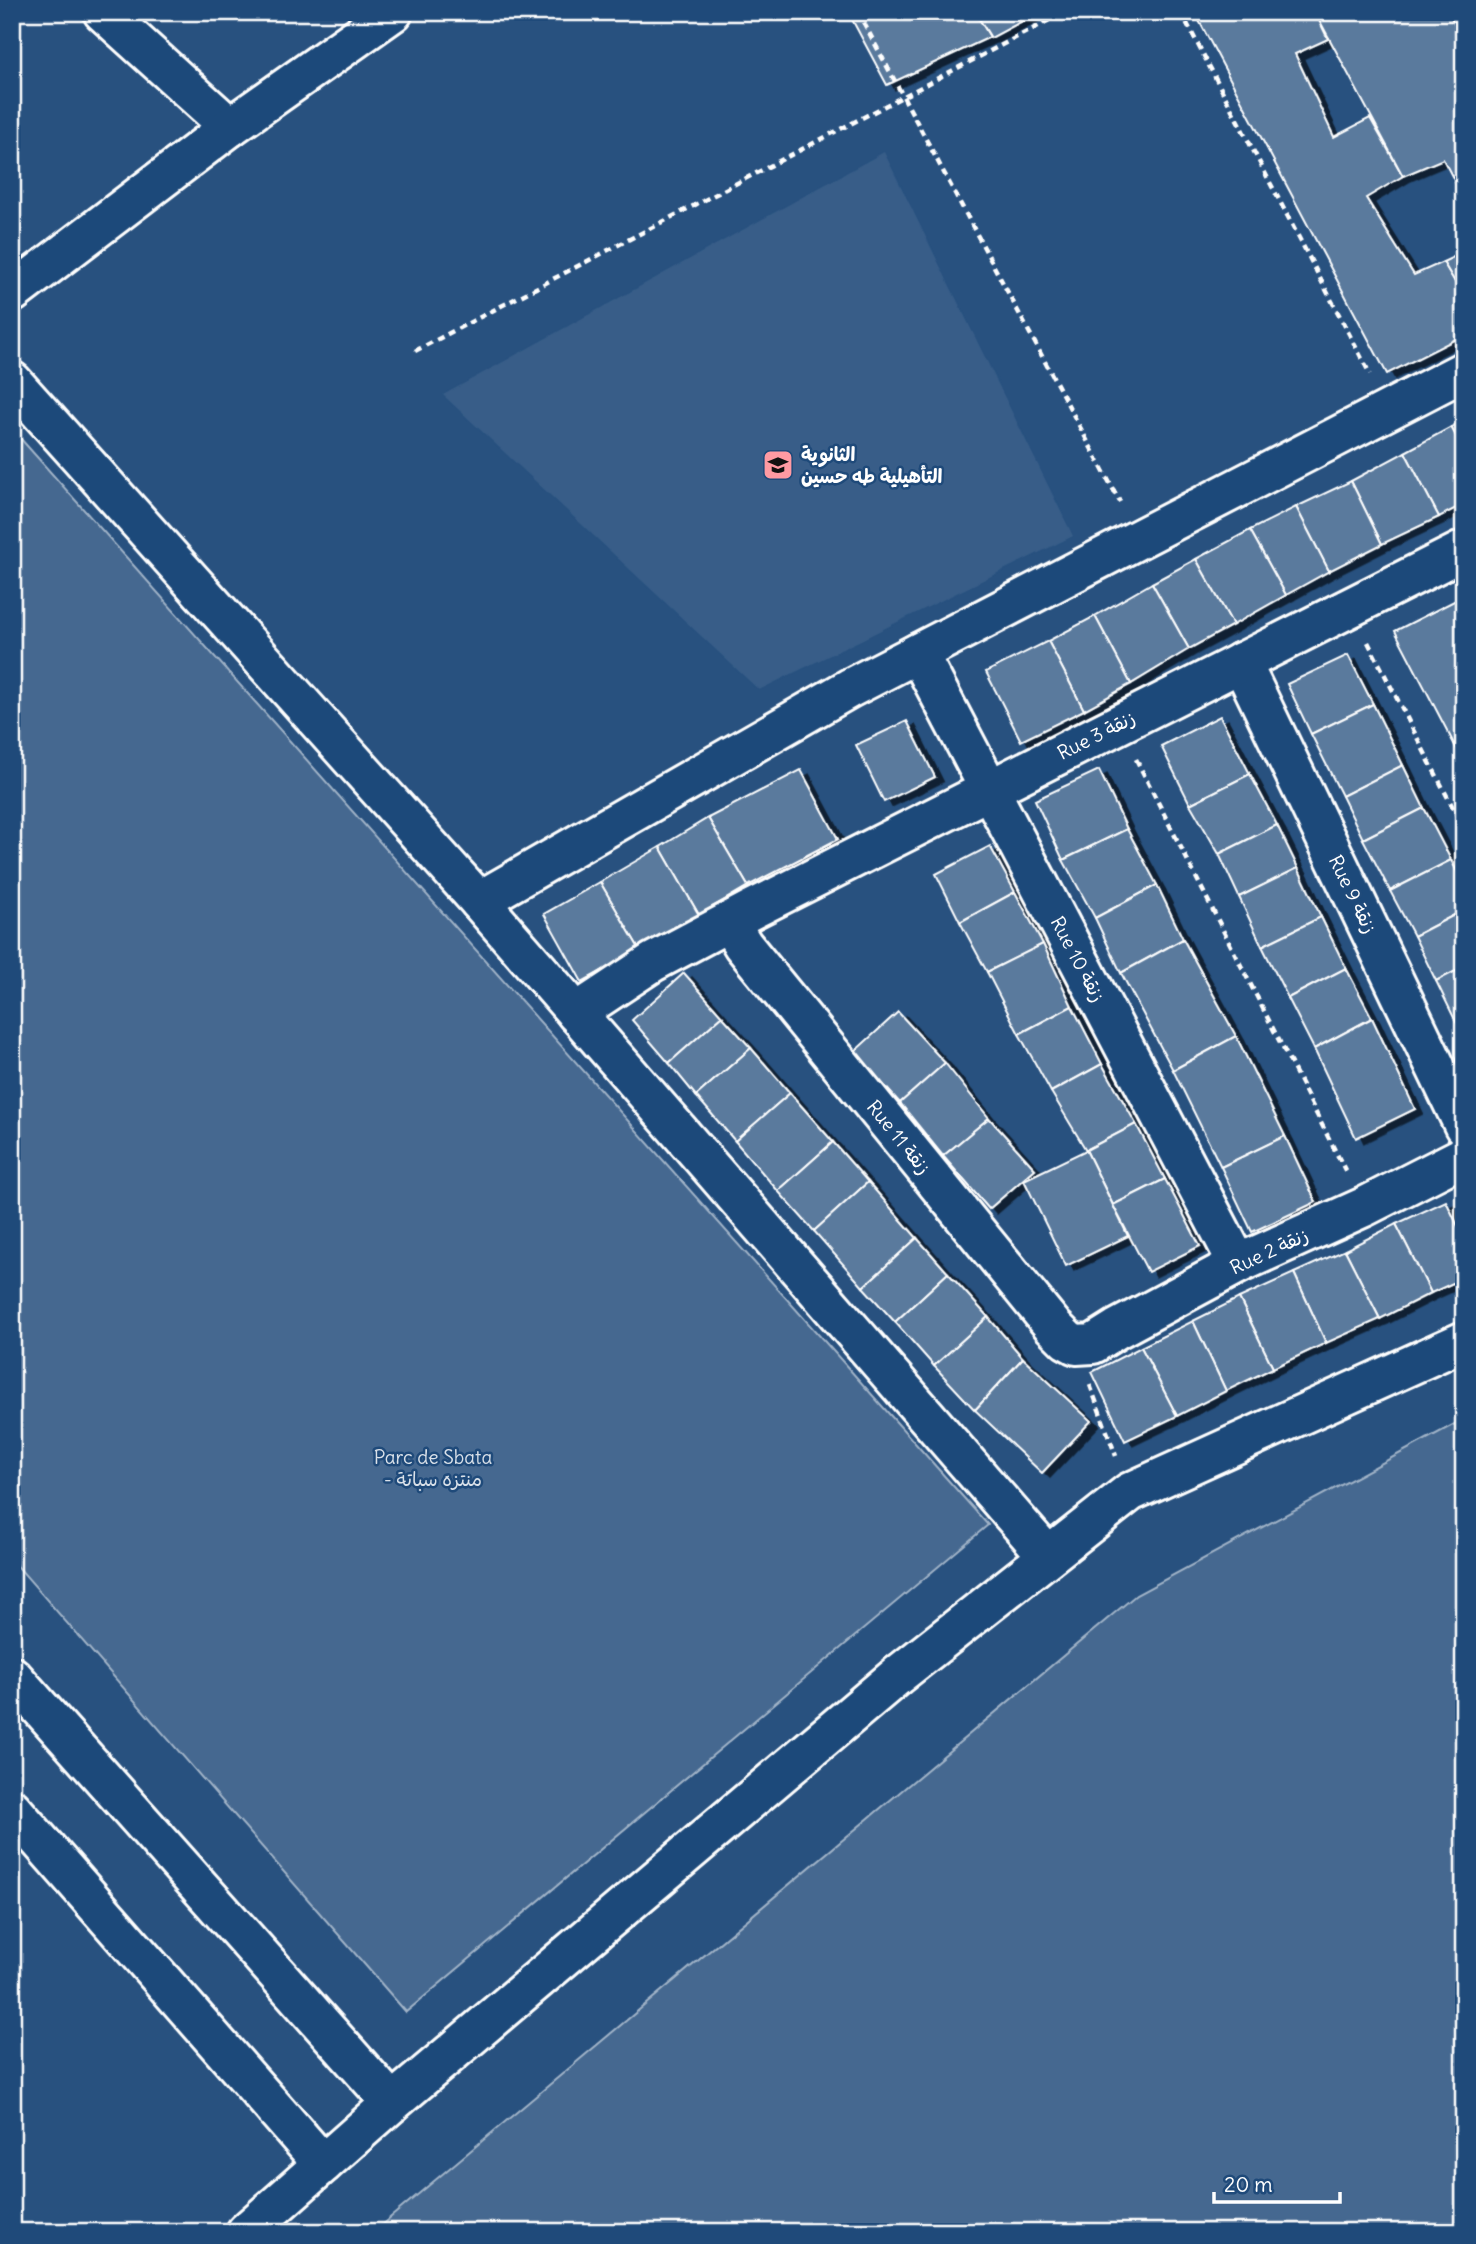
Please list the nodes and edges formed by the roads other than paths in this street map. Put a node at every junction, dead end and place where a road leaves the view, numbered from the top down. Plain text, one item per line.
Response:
1 (103, 12) edge
2 (393, 12) edge
3 (230, 127) junction
4 (12, 293) edge
5 (1464, 371) edge
6 (12, 381) edge
7 (1463, 551) edge
8 (918, 653) junction
9 (1241, 662) junction
10 (989, 789) junction
11 (480, 901) junction
12 (729, 922) junction
13 (576, 1013) junction
14 (1464, 1126) edge
15 (1464, 1156) edge
16 (1238, 1264) junction
17 (1464, 1340) edge
18 (1076, 1345) joint
19 (1048, 1556) junction
20 (12, 1676) edge
21 (12, 1809) edge
22 (392, 2103) junction
23 (323, 2164) junction
24 (246, 2232) edge

1 - 3 street
2 - 3 street
3 - 4 street
5 - 8 street
6 - 11 street
7 - 9 street, Rue 3 زنقة
8 - 10 street, Rue 10 زنقة
8 - 11 street
9 - 10 street, Rue 3 زنقة
9 - 14 street, Rue 9 زنقة
10 - 12 street, Rue 3 زنقة
10 - 16 street, Rue 10 زنقة
11 - 13 street
12 - 13 street, Rue 3 زنقة
12 - 18 street, Rue 11 زنقة
13 - 19 street
15 - 16 street, Rue 2 زنقة
16 - 18 street, Rue 2 زنقة
17 - 19 street
19 - 22 street
20 - 22 street
21 - 23 street
22 - 23 street
23 - 24 street

